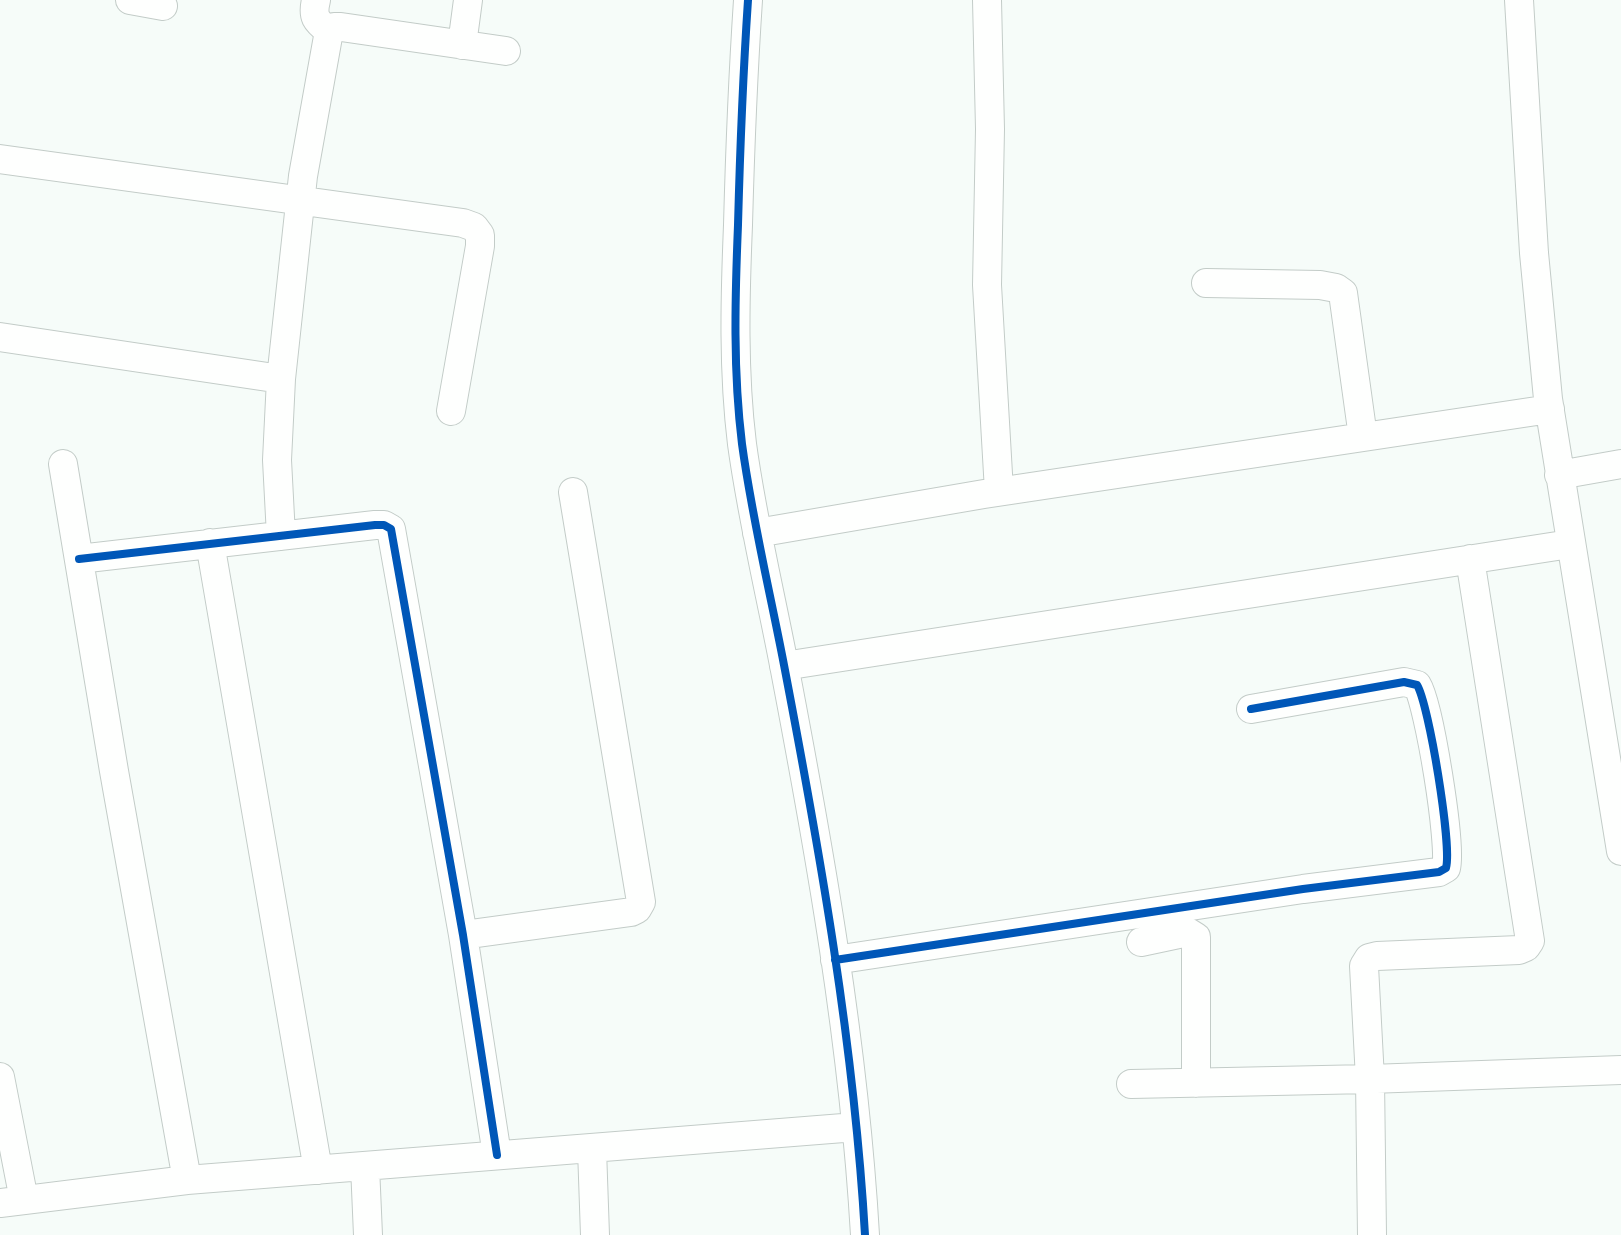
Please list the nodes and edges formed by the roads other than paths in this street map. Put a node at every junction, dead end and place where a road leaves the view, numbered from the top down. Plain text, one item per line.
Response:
1 (130, 0) edge
2 (316, 0) edge
3 (468, 0) edge
4 (748, 0) edge
5 (988, 0) edge
6 (1519, 0) edge
7 (163, 6) dead end
8 (329, 32) junction
9 (462, 45) junction
10 (506, 51) dead end
11 (0, 159) edge
12 (302, 200) junction
13 (1206, 283) dead end
14 (0, 337) edge
15 (281, 379) junction
16 (1550, 409) junction
17 (451, 411) dead end
18 (1362, 437) junction
19 (63, 464) dead end
20 (1621, 464) edge
21 (1559, 475) junction
22 (999, 491) junction
23 (573, 492) dead end
24 (757, 533) junction
25 (281, 536) junction
26 (210, 544) junction
27 (1570, 544) junction
28 (79, 559) junction
29 (1470, 559) junction
30 (784, 666) junction
31 (1609, 704) edge
32 (1252, 709) dead end
33 (1621, 851) edge
34 (463, 935) junction
35 (1142, 942) dead end
36 (835, 960) junction
37 (1621, 1070) edge
38 (0, 1077) edge
39 (1370, 1080) junction
40 (1196, 1083) junction
41 (1131, 1084) dead end
42 (856, 1127) junction
43 (592, 1149) junction
44 (497, 1155) junction
45 (364, 1166) junction
46 (318, 1170) junction
47 (188, 1180) junction
48 (12, 1201) edge
49 (368, 1235) edge
50 (596, 1235) edge
51 (865, 1235) edge
52 (1372, 1235) edge

1 - 7 street
2 - 8 street
3 - 9 street
4 - 24 street
5 - 22 street
6 - 16 street
8 - 9 street
8 - 12 street
9 - 10 street
11 - 12 street
12 - 15 street
12 - 17 street
13 - 18 street
14 - 15 street
15 - 25 street
16 - 18 street
16 - 21 street
18 - 22 street
19 - 28 street
20 - 21 street
21 - 27 street
22 - 24 street
23 - 34 street
24 - 30 street
25 - 26 street
25 - 34 street
26 - 28 street
26 - 46 street
27 - 29 street
27 - 31 street
28 - 47 street
29 - 30 street
29 - 39 street
30 - 36 street
31 - 33 street
32 - 36 street
34 - 44 street
35 - 40 street
36 - 42 street
37 - 39 street
38 - 48 street
39 - 40 street
39 - 52 street
40 - 41 street
42 - 43 street
42 - 51 street
43 - 44 street
43 - 50 street
44 - 45 street
45 - 46 street
45 - 49 street
46 - 47 street
47 - 48 street

